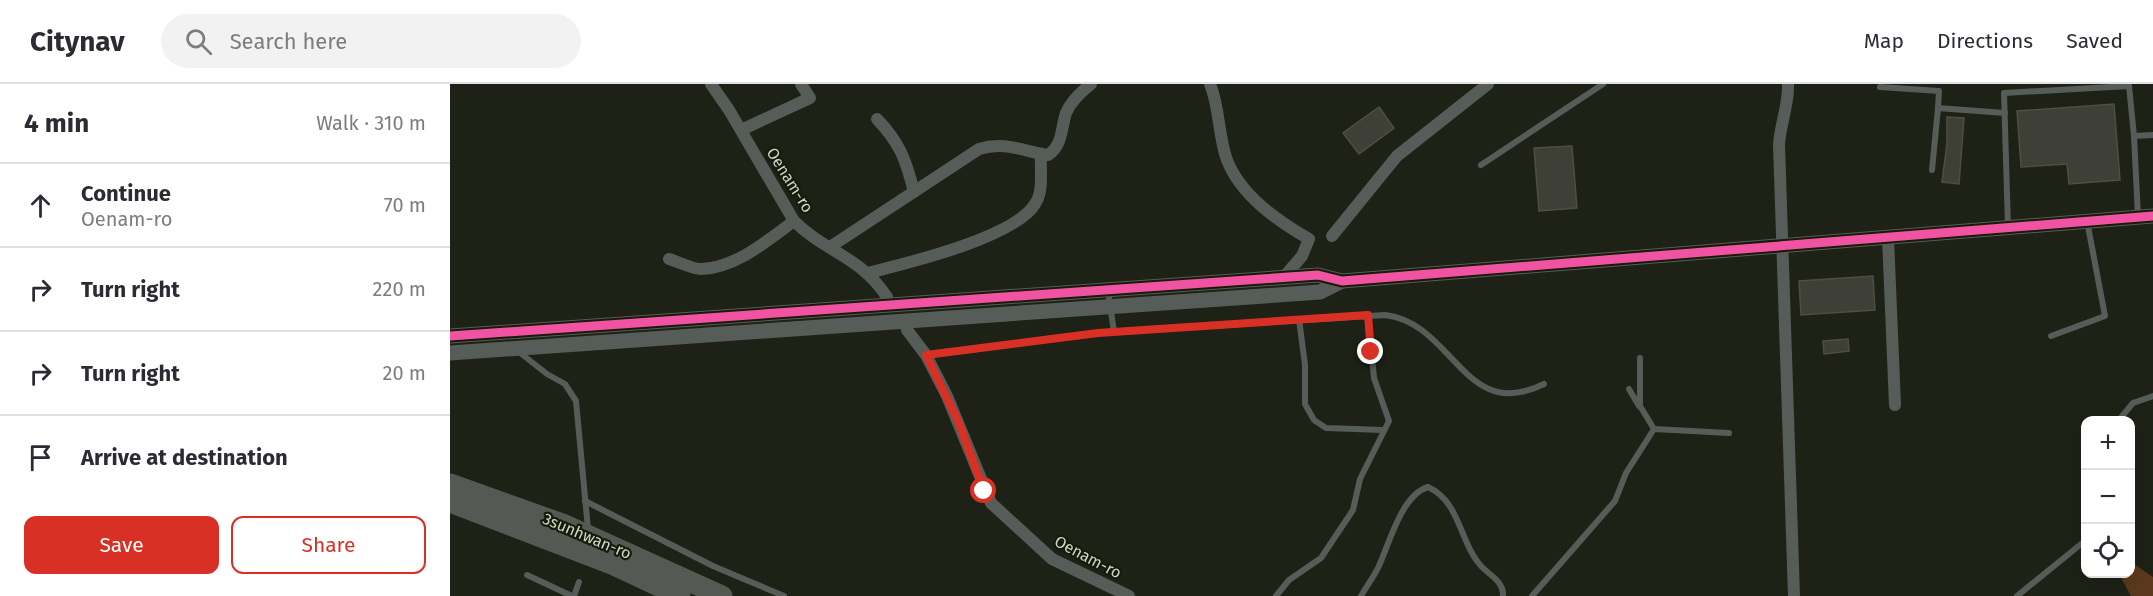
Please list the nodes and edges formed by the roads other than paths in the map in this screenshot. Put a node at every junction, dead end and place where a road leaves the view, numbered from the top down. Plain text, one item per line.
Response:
1 (711, 84) edge
2 (801, 84) edge
3 (1091, 84) edge
4 (1210, 84) edge
5 (1488, 84) edge
6 (1603, 84) edge
7 (1788, 84) edge
8 (1881, 87) dead end
9 (1938, 108) junction
10 (2004, 113) junction
11 (877, 119) dead end
12 (741, 130) junction
13 (2153, 135) edge
14 (2134, 136) junction
15 (1041, 154) junction
16 (1481, 165) dead end
17 (1932, 170) dead end
18 (914, 192) junction
19 (2145, 216) edge
20 (794, 221) junction
21 (2087, 221) junction
22 (2008, 228) junction
23 (1332, 236) dead end
24 (1888, 238) junction
25 (830, 247) junction
26 (1782, 247) junction
27 (669, 259) dead end
28 (868, 273) junction
29 (1283, 278) junction
30 (1342, 281) junction
31 (1108, 290) junction
32 (887, 297) dead end
33 (1110, 307) junction
34 (1368, 315) junction
35 (1299, 319) junction
36 (907, 330) dead end
37 (1114, 332) junction
38 (450, 336) edge
39 (2051, 336) dead end
40 (515, 348) junction
41 (450, 353) edge
42 (926, 355) junction
43 (1640, 358) dead end
44 (1544, 384) dead end
45 (1629, 389) dead end
46 (2153, 396) edge
47 (1896, 405) dead end
48 (1640, 406) junction
49 (2122, 416) edge
50 (1654, 429) junction
51 (1383, 430) junction
52 (1729, 433) dead end
53 (450, 484) edge
54 (585, 501) junction
55 (450, 502) edge
56 (588, 530) dead end
57 (2081, 543) edge
58 (527, 575) dead end
59 (579, 582) dead end
60 (573, 596) edge
61 (680, 596) edge
62 (722, 596) edge
63 (784, 596) edge
64 (1129, 596) edge
65 (1276, 596) edge
66 (1361, 596) edge
67 (1503, 596) edge
68 (1532, 596) edge
69 (1794, 596) edge
70 (2017, 596) edge

1 - 12 street, Oenam-ro
2 - 12 street
3 - 15 street
4 - 29 street
5 - 23 street
6 - 16 lane
7 - 26 street
8 - 9 lane
9 - 10 lane
9 - 17 lane
10 - 14 lane
10 - 22 lane
11 - 18 street
12 - 20 street, Oenam-ro
13 - 14 lane
14 - 19 lane
15 - 18 street
15 - 28 street
18 - 25 street
19 - 21 street
20 - 25 street, Oenam-ro
20 - 27 street
21 - 22 street
21 - 39 lane
22 - 24 street
24 - 26 street
24 - 47 street
25 - 28 street, Oenam-ro
26 - 30 street
26 - 69 street
28 - 32 street, Oenam-ro
29 - 30 street
29 - 31 street
30 - 33 street
31 - 33 lane
31 - 38 street
33 - 37 lane
33 - 40 street
34 - 35 lane
34 - 44 lane
34 - 51 lane
35 - 37 lane
35 - 51 lane
36 - 42 street, Oenam-ro
37 - 42 lane
40 - 41 street
40 - 54 lane
42 - 64 street, Oenam-ro
43 - 48 lane
45 - 48 lane
46 - 49 lane
48 - 50 lane
50 - 52 lane
50 - 68 lane
51 - 65 lane
53 - 62 highway, 3sunhwan-ro
54 - 56 lane
54 - 63 lane
55 - 61 highway, 3sunhwan-ro
57 - 70 lane
58 - 60 lane
59 - 60 lane
66 - 67 lane

